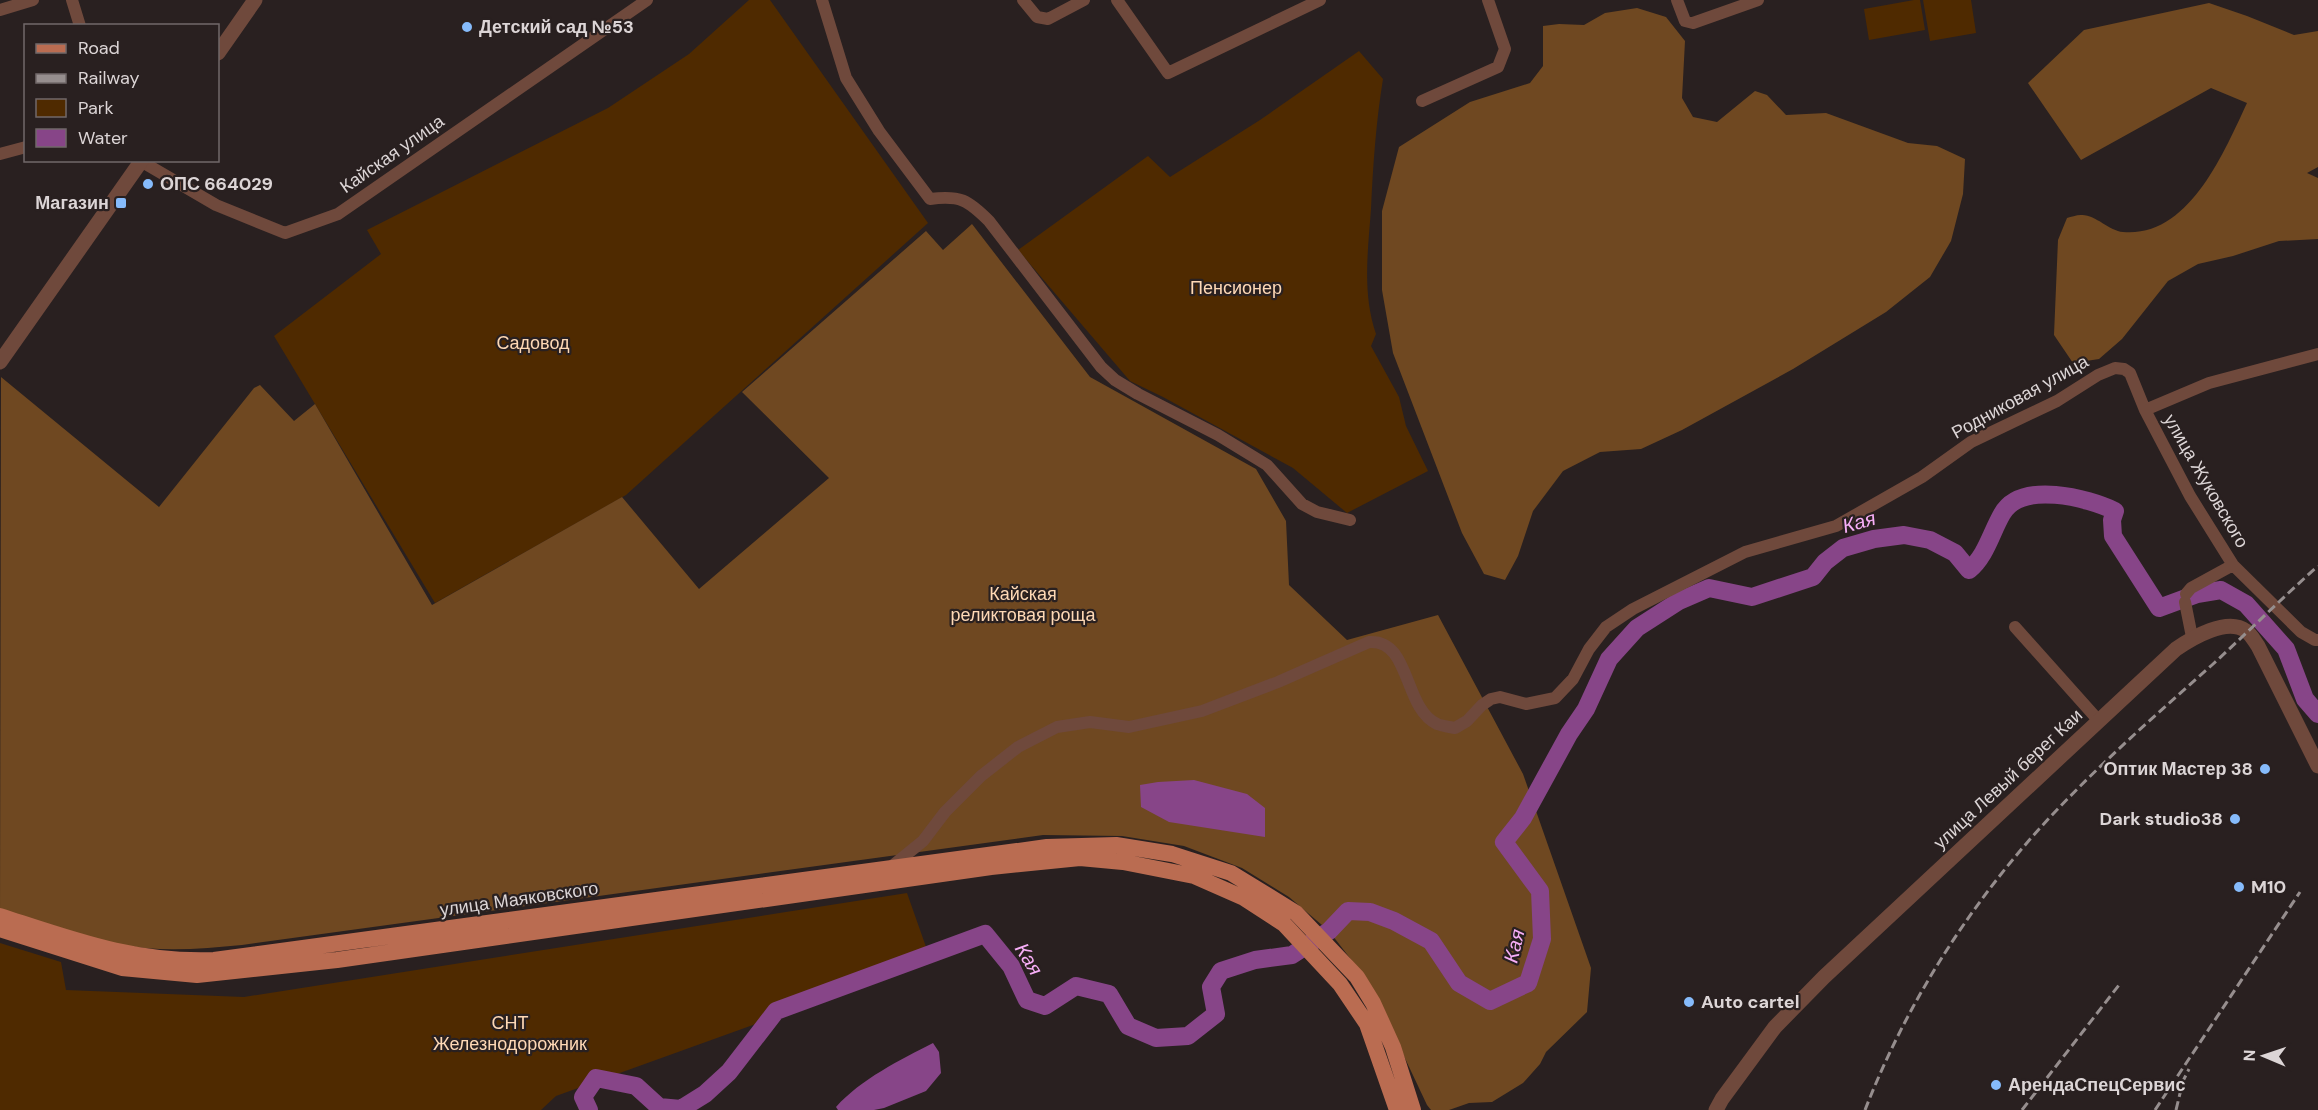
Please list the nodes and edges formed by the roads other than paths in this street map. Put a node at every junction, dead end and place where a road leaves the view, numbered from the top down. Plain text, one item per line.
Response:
1 (33, 0) edge
2 (72, 0) edge
3 (255, 0) edge
4 (647, 0) edge
5 (822, 0) edge
6 (1023, 0) edge
7 (1084, 0) edge
8 (1117, 0) edge
9 (1320, 0) edge
10 (1488, 0) edge
11 (1677, 0) edge
12 (1758, 0) edge
13 (0, 10) edge
14 (79, 24) edge
15 (219, 52) edge
16 (1422, 101) dead end
17 (24, 148) edge
18 (0, 154) edge
19 (139, 162) edge
20 (142, 162) edge
21 (2318, 354) edge
22 (0, 363) edge
23 (2145, 410) junction
24 (1350, 520) dead end
25 (2233, 565) junction
26 (2015, 627) dead end
27 (2192, 637) junction
28 (2318, 639) edge
29 (2099, 721) junction
30 (2318, 766) edge
31 (890, 868) junction
32 (0, 916) edge
33 (1290, 918) junction
34 (0, 929) edge
35 (1397, 1110) edge
36 (1413, 1110) edge
37 (1716, 1110) edge

1 - 13 street
2 - 14 street
3 - 15 street
4 - 20 street, Кайская улица
5 - 24 street
6 - 7 street
8 - 9 street
10 - 16 street
11 - 12 street
17 - 18 street
19 - 22 street
21 - 23 street, улица Жуковского
23 - 25 street, улица Жуковского
23 - 31 street, Родниковая улица
25 - 27 street
25 - 28 street, улица Жуковского
26 - 29 street
27 - 29 street, улица Левый берег Каи
27 - 30 street, улица Левый берег Каи
29 - 37 street, улица Левый берег Каи
31 - 32 main road, улица Маяковского
31 - 33 main road, улица Маяковского
33 - 34 main road, улица Маяковского
33 - 35 main road
33 - 36 main road

